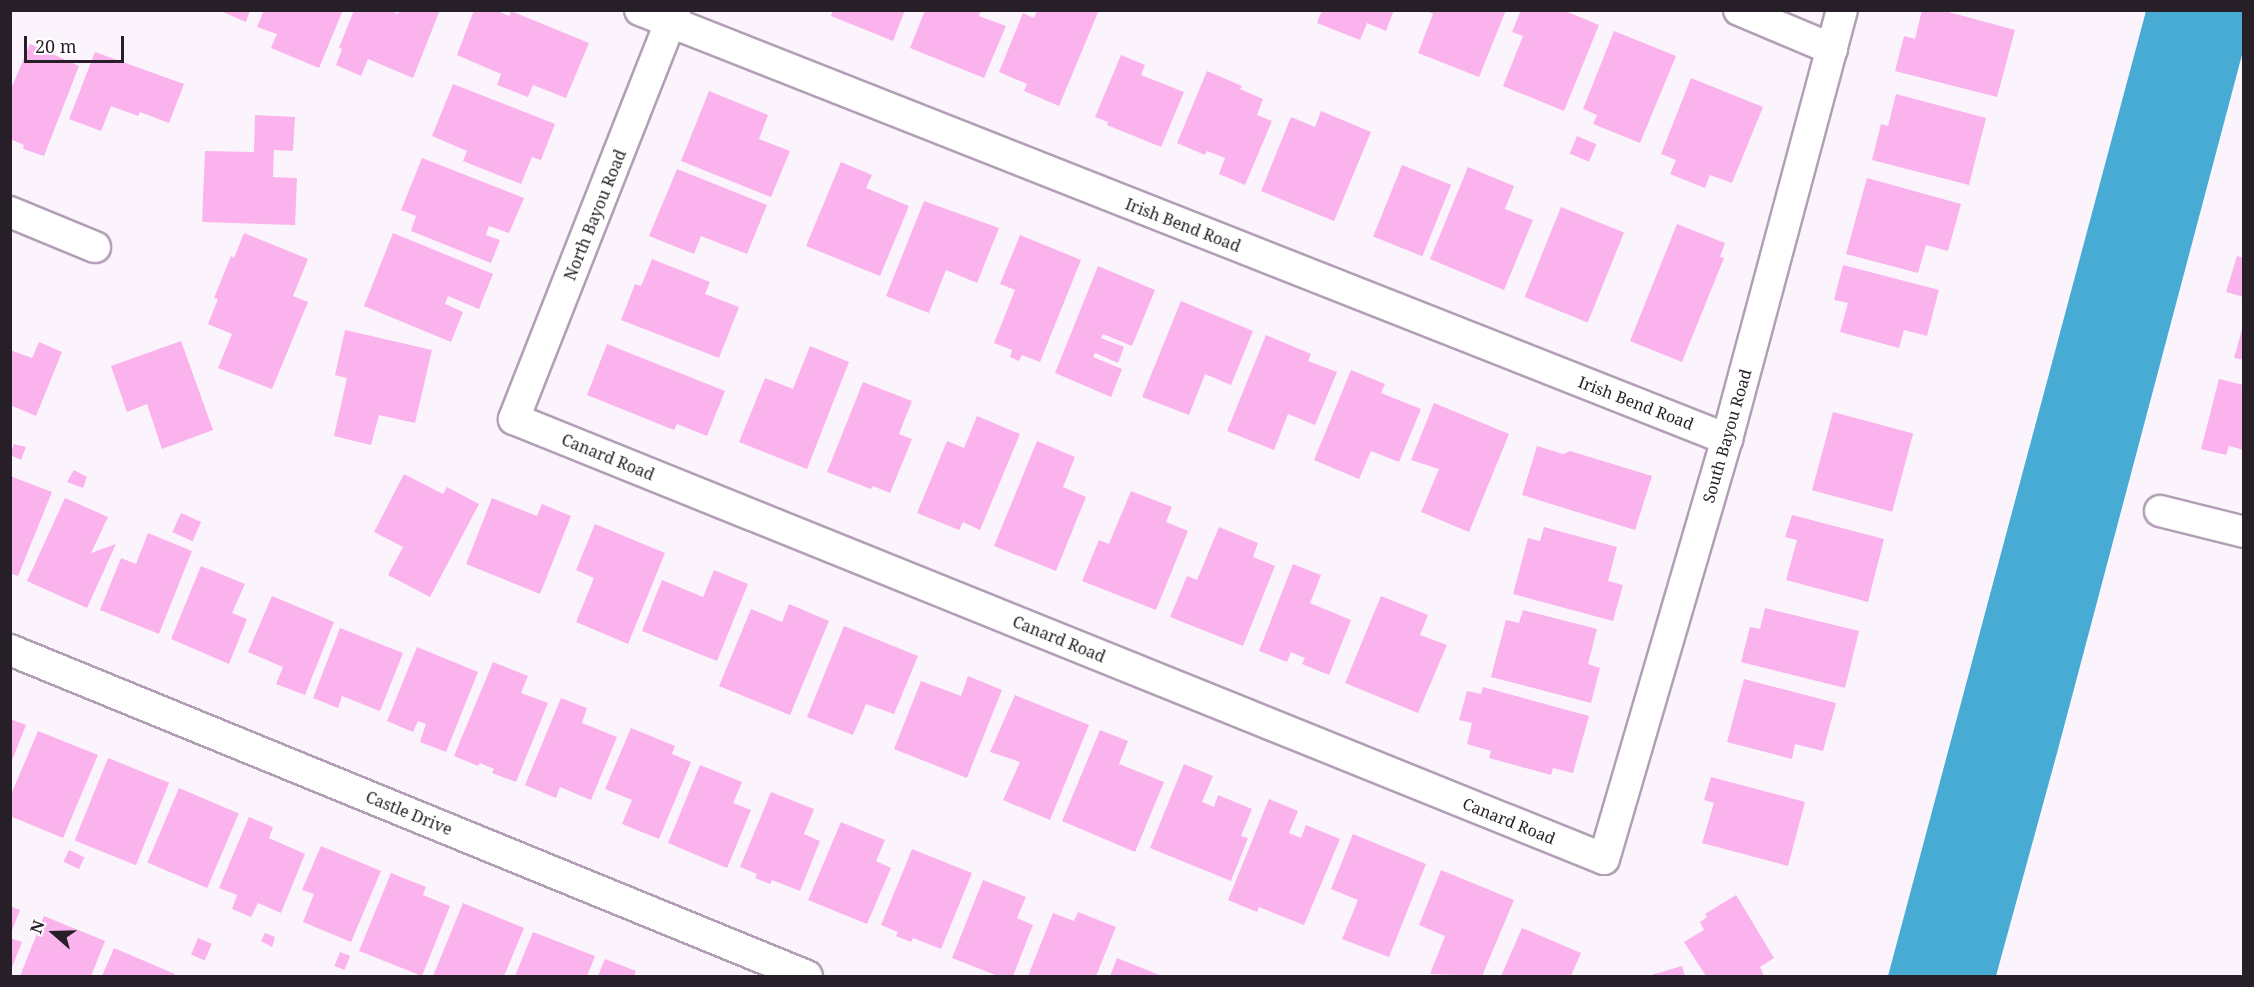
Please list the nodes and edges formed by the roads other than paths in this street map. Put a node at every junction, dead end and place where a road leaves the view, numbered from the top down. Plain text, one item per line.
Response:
1 (640, 10) edge
2 (1739, 10) edge
3 (1842, 10) edge
4 (673, 17) edge
5 (1832, 49) junction
6 (10, 212) edge
7 (95, 247) dead end
8 (514, 419) joint
9 (1727, 439) junction
10 (2160, 511) dead end
11 (2244, 532) edge
12 (10, 650) edge
13 (1604, 859) joint
14 (807, 976) edge

1 - 4 street, Irish Bend Road
2 - 5 street
3 - 5 street, South Bayou Road
4 - 8 street, North Bayou Road
4 - 9 street, Irish Bend Road
5 - 9 street, South Bayou Road
6 - 7 street
8 - 13 street, Canard Road
9 - 13 street, South Bayou Road
10 - 11 street
12 - 14 street, Castle Drive

